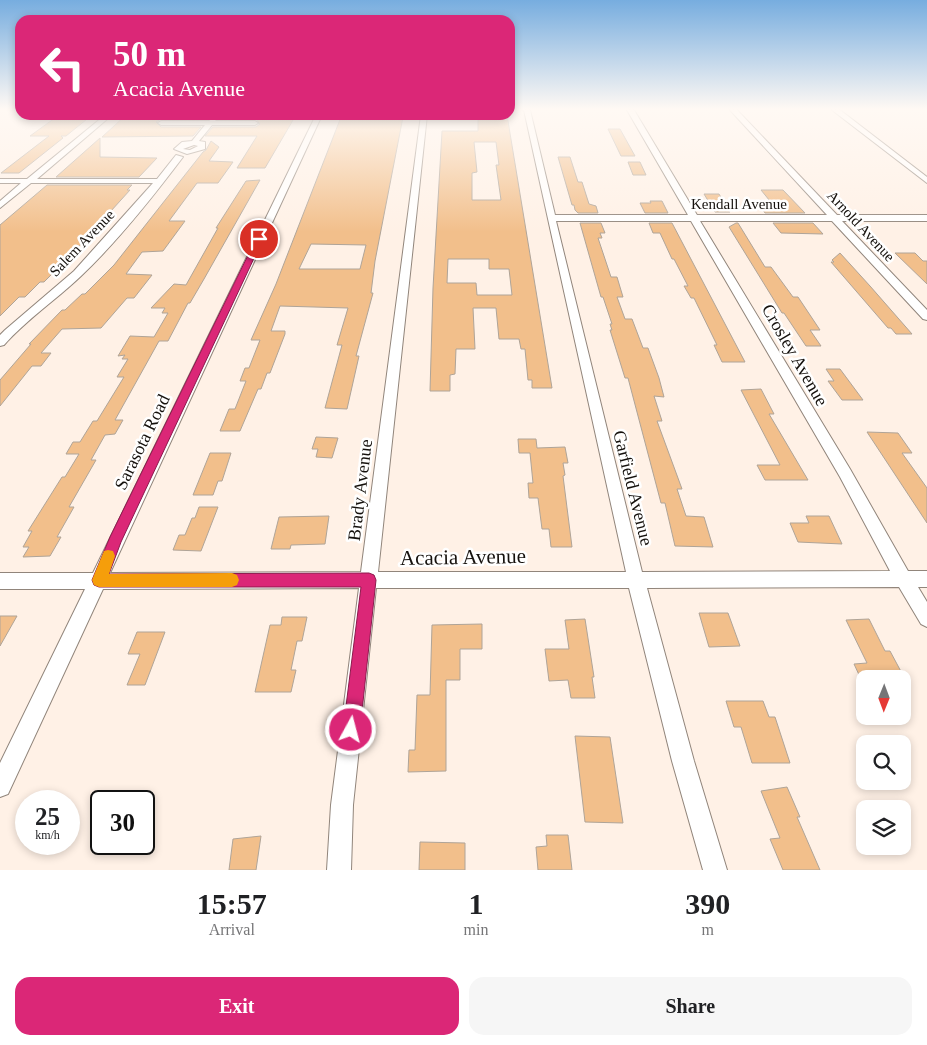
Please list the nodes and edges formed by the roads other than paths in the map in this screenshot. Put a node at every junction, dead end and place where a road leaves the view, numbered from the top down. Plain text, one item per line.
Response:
1 (65, 151) edge
2 (302, 151) edge
3 (420, 151) edge
4 (536, 151) edge
5 (654, 151) edge
6 (771, 151) edge
7 (888, 151) edge
8 (179, 157) dead end
9 (0, 181) edge
10 (28, 181) junction
11 (158, 181) junction
12 (927, 181) edge
13 (0, 205) edge
14 (834, 217) junction
15 (552, 218) junction
16 (693, 218) junction
17 (927, 218) edge
18 (927, 317) edge
19 (0, 342) edge
20 (635, 579) junction
21 (927, 579) edge
22 (99, 580) junction
23 (369, 580) junction
24 (904, 580) junction
25 (0, 581) edge
26 (927, 618) edge
27 (0, 786) edge
28 (338, 870) edge
29 (715, 870) edge

1 - 10 street
2 - 22 street, Sarasota Road
3 - 23 street, Brady Avenue
4 - 15 street, Garfield Avenue
5 - 16 street, Crosley Avenue
6 - 14 street, Arnold Avenue
7 - 12 street
8 - 11 street, Salem Avenue
9 - 10 street
10 - 11 street
10 - 13 street
11 - 19 street, Salem Avenue
14 - 16 street, Kendall Avenue
14 - 17 street, Kendall Avenue
14 - 18 street, Arnold Avenue
15 - 16 street, Kendall Avenue
15 - 20 street, Garfield Avenue
16 - 24 street, Crosley Avenue
20 - 23 street, Acacia Avenue
20 - 24 street, Acacia Avenue
20 - 29 street, Garfield Avenue
21 - 24 street, Acacia Avenue
22 - 23 street, Acacia Avenue
22 - 25 street, Acacia Avenue
22 - 27 street, Sarasota Road
23 - 28 street, Brady Avenue
24 - 26 street, Crosley Avenue

